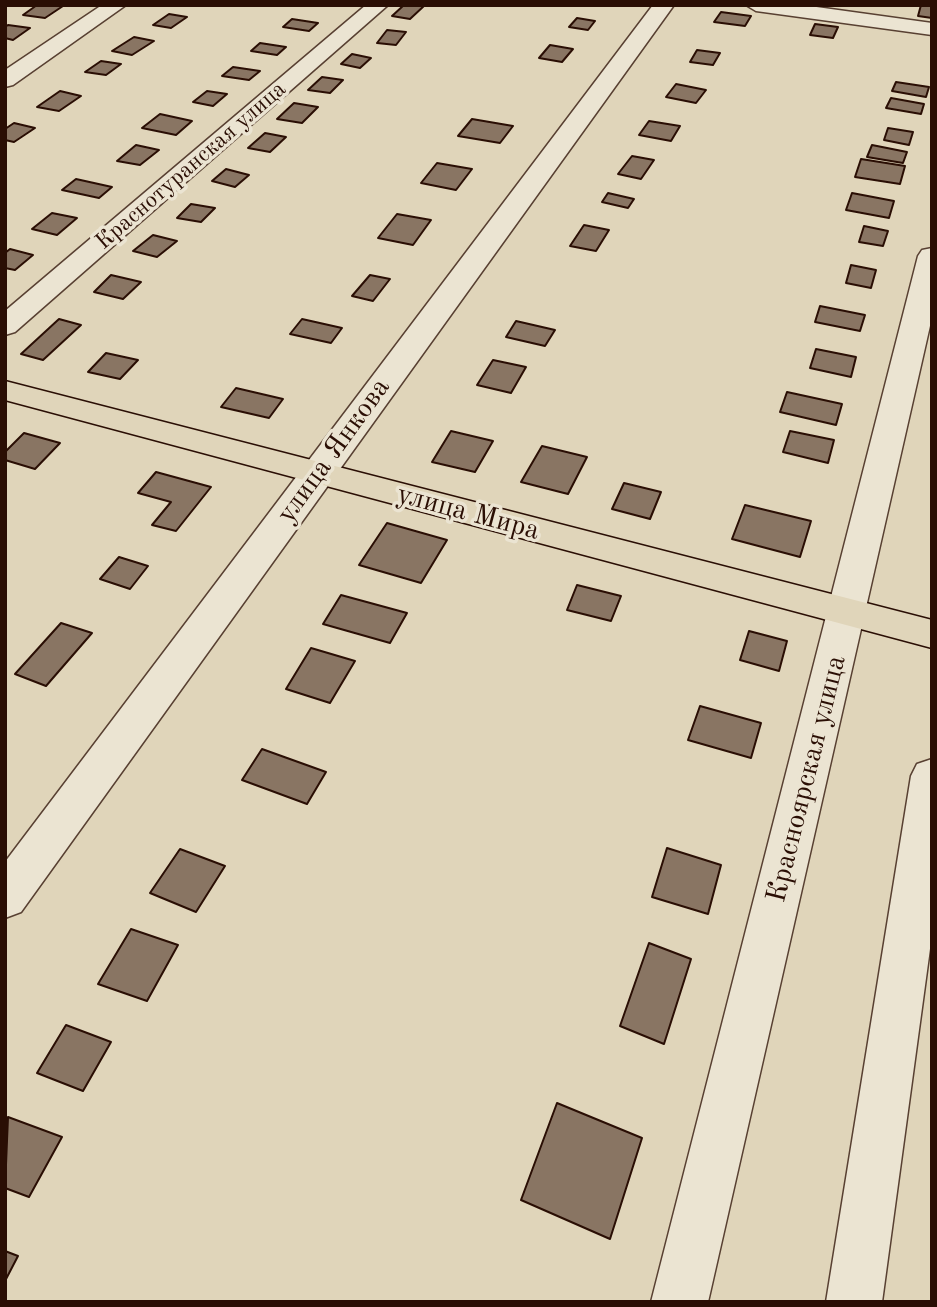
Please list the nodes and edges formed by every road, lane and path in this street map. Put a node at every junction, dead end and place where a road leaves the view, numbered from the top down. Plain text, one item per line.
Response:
1 (117, 5) edge
2 (378, 5) edge
3 (664, 5) edge
4 (756, 5) edge
5 (932, 29) edge
6 (5, 80) edge
7 (932, 256) edge
8 (5, 326) edge
9 (5, 390) edge
10 (318, 473) junction
11 (847, 614) junction
12 (932, 634) edge
13 (932, 776) edge
14 (5, 898) edge
15 (680, 1302) edge
16 (854, 1302) edge

1 - 6 street
2 - 8 street, Краснотуранская улица
3 - 10 street, улица Янкова
4 - 5 street
7 - 11 street, Красноярская улица
9 - 10 main road, улица Мира
10 - 11 main road, улица Мира
10 - 14 street, улица Янкова
11 - 12 main road, улица Мира
11 - 15 street, Красноярская улица
13 - 16 street

